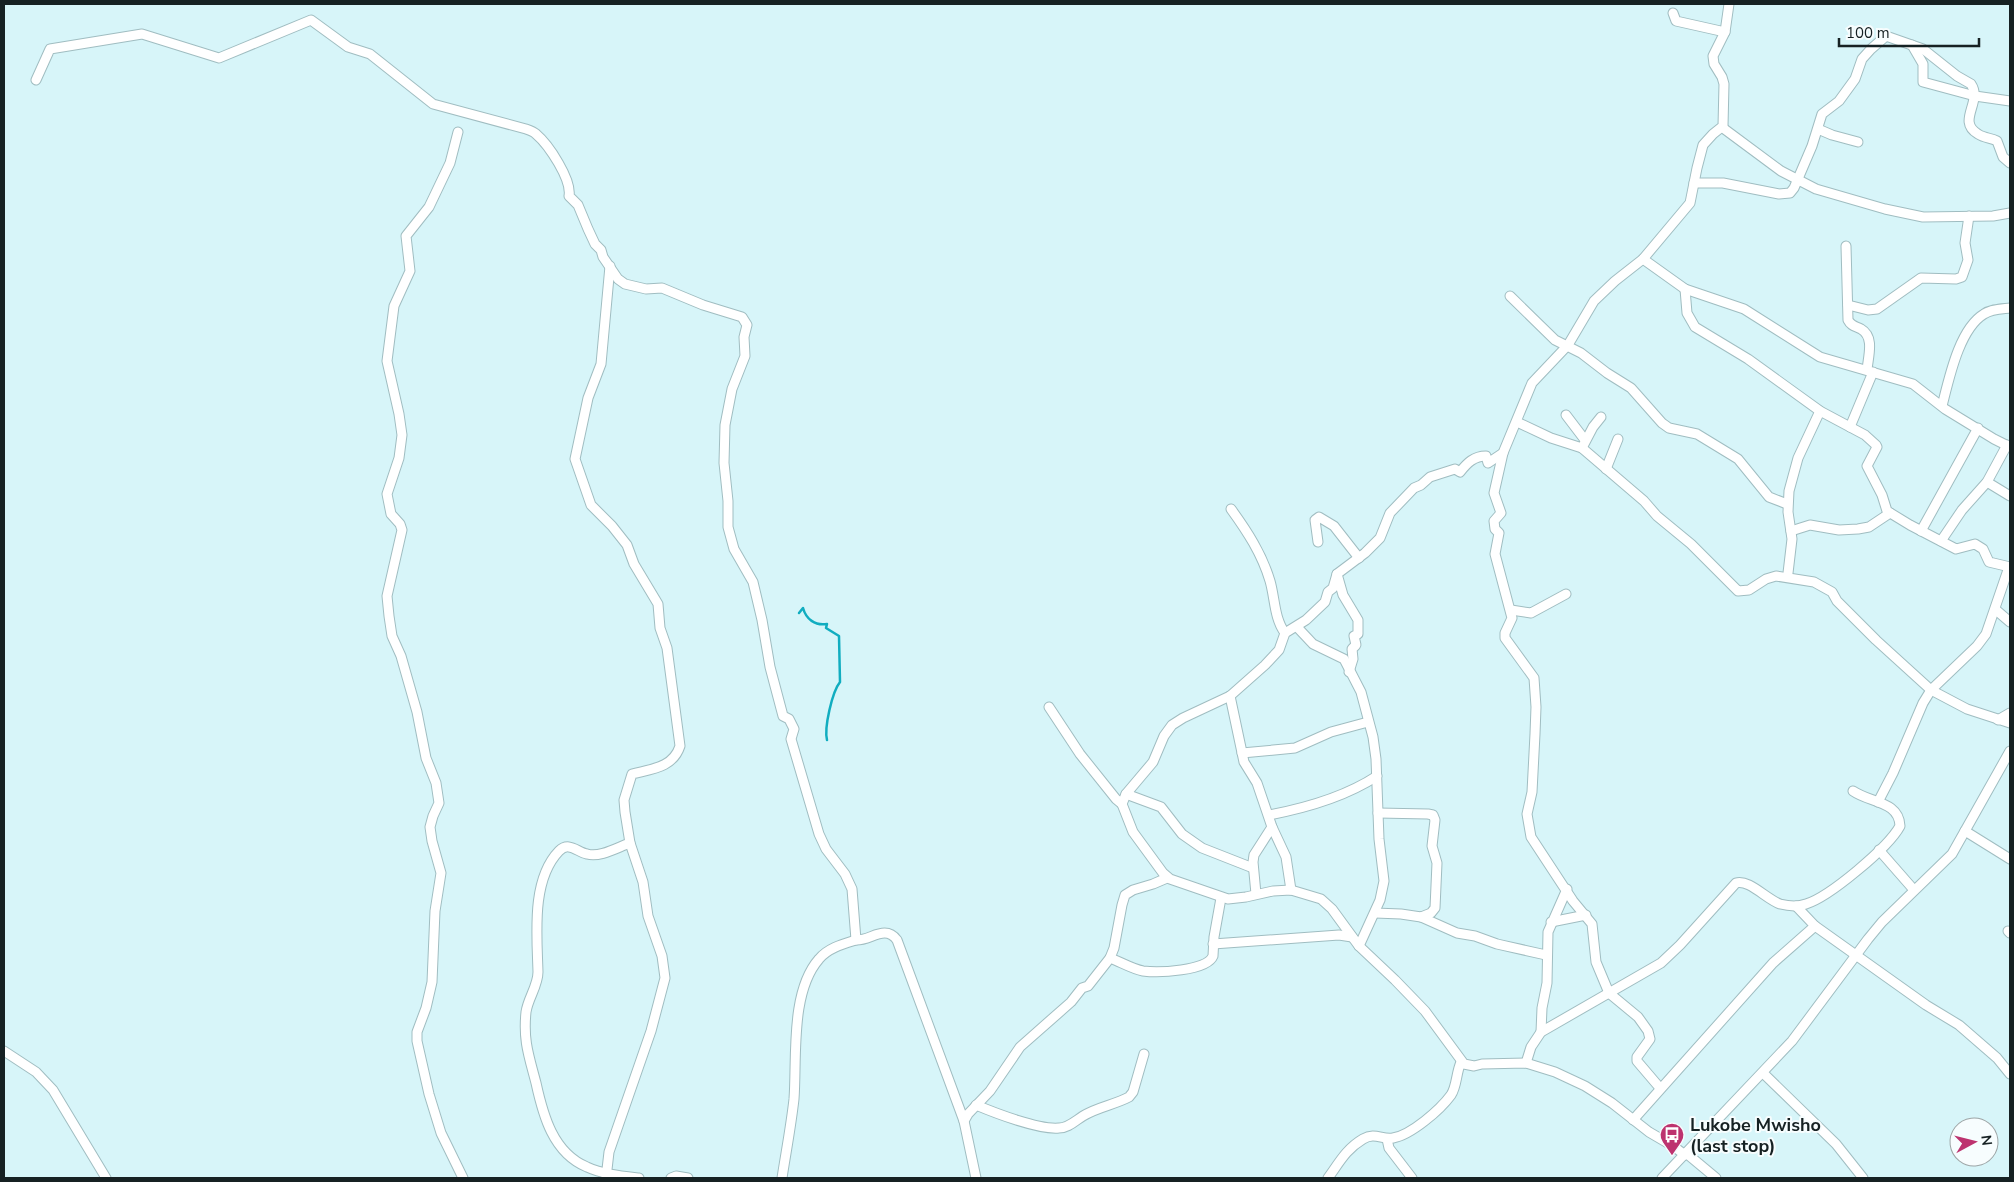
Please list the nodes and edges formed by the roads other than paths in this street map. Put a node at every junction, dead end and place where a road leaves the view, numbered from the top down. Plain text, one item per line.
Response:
1 (1729, 4) edge
2 (1673, 13) dead end
3 (1725, 32) junction
4 (1912, 45) junction
5 (36, 80) dead end
6 (1975, 96) junction
7 (2010, 101) edge
8 (1723, 128) junction
9 (1818, 129) junction
10 (458, 132) dead end
11 (1858, 142) dead end
12 (2010, 163) edge
13 (1797, 181) junction
14 (1694, 183) junction
15 (2010, 213) edge
16 (1969, 216) junction
17 (1846, 246) dead end
18 (1643, 259) junction
19 (610, 266) junction
20 (1685, 289) junction
21 (1510, 296) dead end
22 (1848, 305) junction
23 (2010, 308) edge
24 (1568, 345) junction
25 (1870, 371) junction
26 (1942, 406) junction
27 (1820, 411) junction
28 (1566, 415) dead end
29 (1602, 417) dead end
30 (1517, 422) junction
31 (1850, 426) junction
32 (1978, 428) junction
33 (1618, 439) dead end
34 (1584, 444) junction
35 (2008, 446) edge
36 (1503, 453) junction
37 (1606, 469) junction
38 (1987, 482) junction
39 (2010, 496) edge
40 (1787, 504) junction
41 (1230, 509) dead end
42 (1890, 513) junction
43 (1791, 531) junction
44 (1921, 531) junction
45 (1941, 541) junction
46 (1318, 542) dead end
47 (1359, 558) junction
48 (2009, 567) edge
49 (1788, 573) dead end
50 (1337, 574) junction
51 (1566, 594) dead end
52 (1511, 610) junction
53 (1996, 610) junction
54 (2010, 622) edge
55 (1297, 627) junction
56 (1285, 633) junction
57 (1349, 672) junction
58 (1931, 690) junction
59 (1230, 696) junction
60 (1049, 707) dead end
61 (2010, 713) edge
62 (1998, 720) junction
63 (1368, 722) junction
64 (2010, 723) edge
65 (2010, 751) edge
66 (1242, 753) junction
67 (1377, 776) junction
68 (1854, 791) dead end
69 (1126, 794) junction
70 (1878, 802) junction
71 (1122, 804) junction
72 (1378, 813) junction
73 (1269, 815) junction
74 (1272, 827) junction
75 (1966, 831) junction
76 (630, 843) junction
77 (1879, 850) junction
78 (2010, 858) edge
79 (1253, 868) junction
80 (1167, 878) junction
81 (1291, 890) junction
82 (1567, 890) junction
83 (1914, 890) junction
84 (1256, 894) junction
85 (1221, 898) junction
86 (1796, 906) junction
87 (1434, 909) junction
88 (1375, 913) junction
89 (1586, 915) junction
90 (1421, 917) junction
91 (1551, 922) junction
92 (1434, 923) junction
93 (1815, 926) junction
94 (1352, 937) junction
95 (856, 940) junction
96 (1213, 944) junction
97 (1359, 946) junction
98 (1546, 954) junction
99 (1856, 954) junction
100 (1110, 958) junction
101 (1609, 993) junction
102 (1541, 1032) junction
103 (4, 1051) edge
104 (1144, 1054) dead end
105 (1461, 1062) junction
106 (1526, 1063) junction
107 (1763, 1073) junction
108 (2010, 1074) edge
109 (1660, 1088) junction
110 (976, 1105) junction
111 (1633, 1120) junction
112 (964, 1121) junction
113 (1387, 1139) junction
114 (1686, 1154) junction
115 (606, 1175) edge
116 (106, 1178) edge
117 (463, 1178) edge
118 (639, 1178) edge
119 (671, 1178) edge
120 (688, 1178) edge
121 (782, 1178) edge
122 (976, 1178) edge
123 (1328, 1178) edge
124 (1412, 1178) edge
125 (1662, 1178) edge
126 (1716, 1178) edge
127 (1863, 1178) edge

1 - 3 street
2 - 3 street
3 - 8 street
4 - 6 street
4 - 6 street
4 - 9 street
5 - 19 street
6 - 7 street
6 - 12 street
8 - 13 street
8 - 14 street
9 - 11 street
9 - 13 street
10 - 117 street
13 - 14 street
13 - 16 street
14 - 18 street
15 - 16 street
16 - 22 street
17 - 22 street
18 - 20 street
18 - 24 street
19 - 76 street
19 - 95 street
20 - 25 street
20 - 27 street
21 - 24 street
22 - 25 street
23 - 26 street
24 - 30 street
24 - 40 street
25 - 26 street
25 - 31 street
26 - 32 street
27 - 31 street
27 - 40 street
28 - 34 street
29 - 34 street
30 - 34 street
30 - 36 street
31 - 42 street
32 - 35 street
32 - 44 street
33 - 37 street
34 - 37 street
35 - 38 street
36 - 47 street
36 - 52 street
37 - 58 street
38 - 39 street
38 - 45 street
40 - 43 street
41 - 56 street
42 - 43 street
42 - 44 street
43 - 49 street
44 - 45 street
45 - 48 street
46 - 47 street
47 - 50 street
48 - 53 street
50 - 55 street
50 - 57 street
51 - 52 street
52 - 82 street
53 - 54 street
53 - 58 street
55 - 56 street
55 - 57 street
56 - 59 street
57 - 63 street
58 - 62 street
58 - 70 street
59 - 66 street
59 - 69 street
60 - 71 street
61 - 62 street
62 - 64 street
63 - 66 street
63 - 67 street
65 - 75 street
66 - 73 street
67 - 72 street
67 - 73 street
68 - 70 street
69 - 71 street
69 - 79 street
70 - 77 street
71 - 80 street
72 - 87 street
72 - 88 street
73 - 74 street
74 - 79 street
74 - 81 street
75 - 78 street
75 - 83 street
76 - 115 street
76 - 115 street
77 - 83 street
77 - 86 street
79 - 84 street
80 - 85 street
80 - 100 street
81 - 84 street
81 - 94 street
82 - 89 street
82 - 91 street
83 - 99 street
84 - 85 street
85 - 96 street
86 - 93 street
86 - 101 street
87 - 90 street
87 - 92 street
88 - 90 street
88 - 97 street
89 - 91 street
89 - 101 street
90 - 92 street
91 - 98 street
92 - 98 street
93 - 99 street
93 - 109 street
94 - 96 street
94 - 97 street
95 - 112 street
95 - 121 street
96 - 100 street
97 - 105 street
98 - 102 street
99 - 107 street
99 - 108 street
100 - 110 street
101 - 102 street
101 - 109 street
102 - 106 street
103 - 116 street
104 - 110 street
105 - 106 street
105 - 113 street
106 - 111 street
107 - 114 street
107 - 127 street
109 - 111 street
110 - 112 street
111 - 114 street
112 - 122 street
113 - 123 street
113 - 124 street
114 - 125 street
114 - 126 street
115 - 118 street
119 - 120 street

